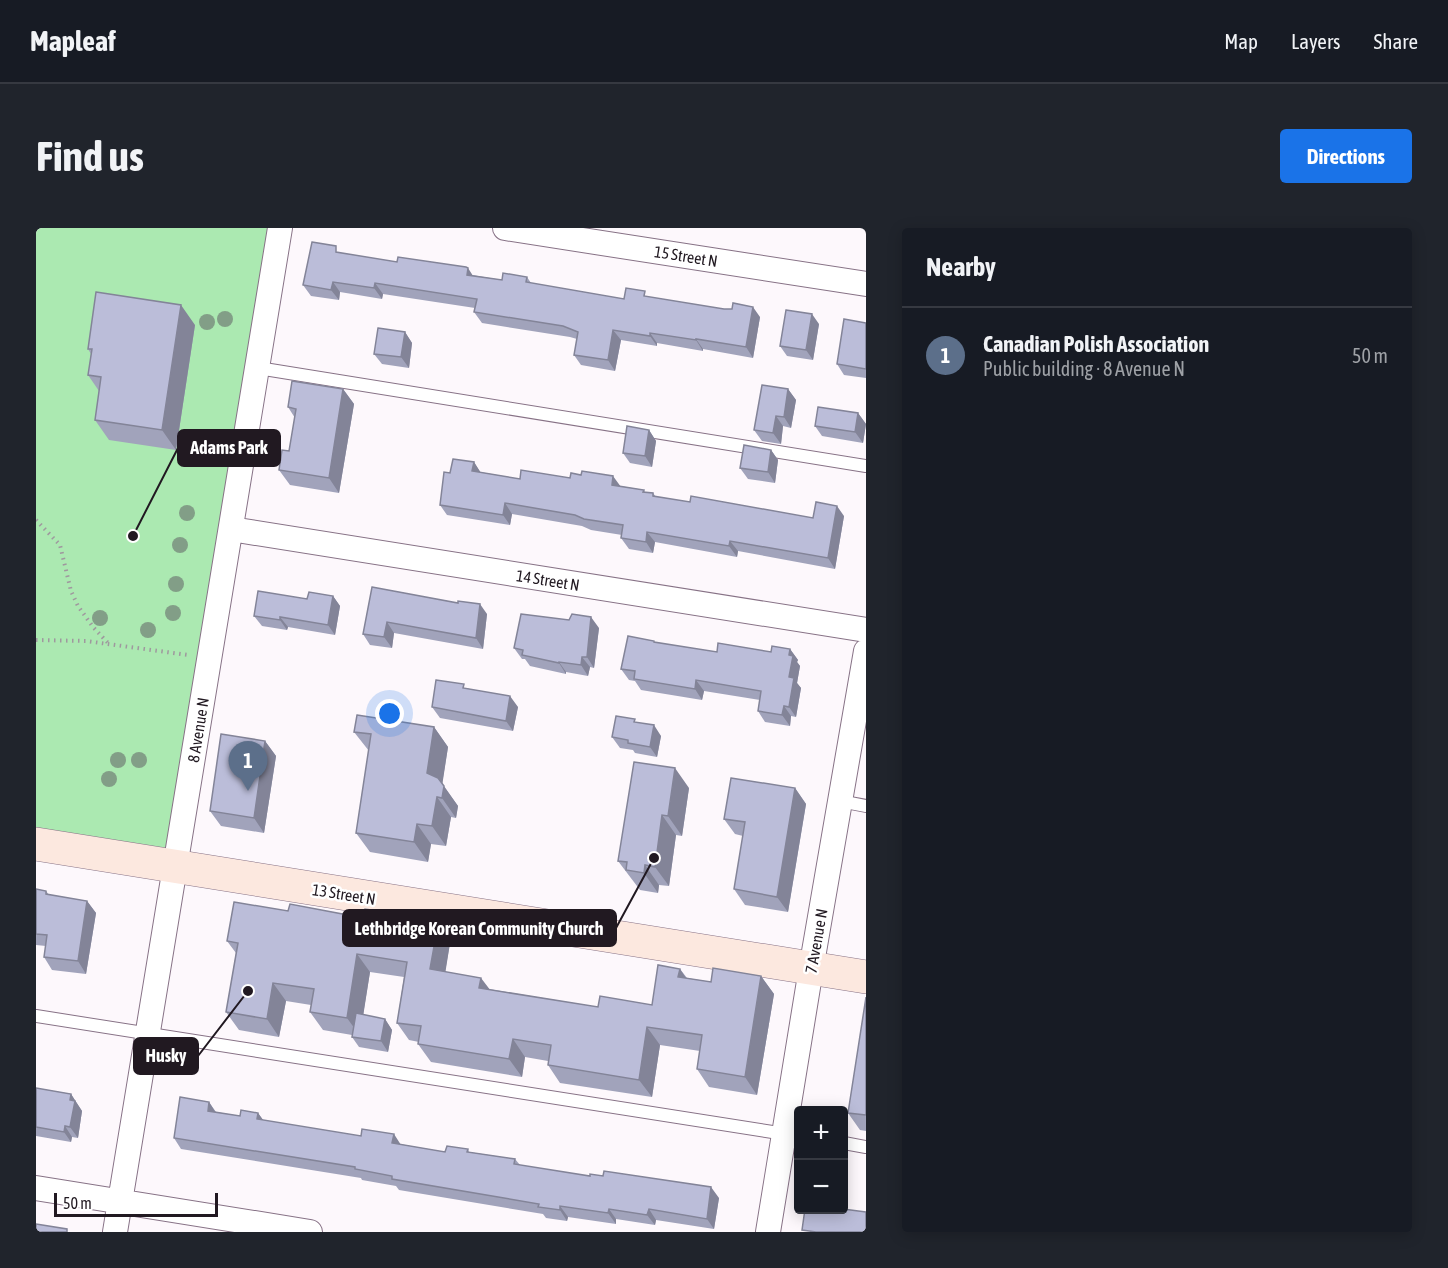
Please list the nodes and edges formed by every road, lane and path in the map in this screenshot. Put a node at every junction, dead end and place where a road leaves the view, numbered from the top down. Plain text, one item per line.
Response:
1 (280, 228) edge
2 (505, 228) edge
3 (866, 284) edge
4 (258, 368) junction
5 (866, 466) edge
6 (36, 520) edge
7 (231, 529) junction
8 (866, 630) edge
9 (36, 640) edge
10 (110, 644) junction
11 (866, 651) edge
12 (209, 659) junction
13 (840, 801) junction
14 (866, 806) edge
15 (36, 844) edge
16 (175, 866) junction
17 (811, 969) junction
18 (866, 977) edge
19 (36, 1016) edge
20 (148, 1034) junction
21 (791, 1135) edge
22 (848, 1144) edge
23 (866, 1147) edge
24 (36, 1188) edge
25 (120, 1202) junction
26 (115, 1232) edge
27 (310, 1232) edge
28 (768, 1232) edge

1 - 4 street, 8 Avenue N
2 - 3 street, 15 Street N
4 - 5 lane
4 - 7 street, 8 Avenue N
6 - 10 path
7 - 8 street, 14 Street N
7 - 12 street, 8 Avenue N
9 - 10 path
10 - 12 path
11 - 13 street, 7 Avenue N
12 - 16 street, 8 Avenue N
13 - 14 lane
13 - 17 street, 7 Avenue N
15 - 16 street, 13 Street N
16 - 17 street, 13 Street N
16 - 20 street, 8 Avenue N
17 - 18 street, 13 Street N
17 - 21 street, 7 Avenue N
19 - 20 lane
20 - 21 lane
20 - 25 street, 8 Avenue N
21 - 28 street, 7 Avenue N
22 - 23 lane
24 - 25 street
25 - 26 street, 8 Avenue N
25 - 27 street

